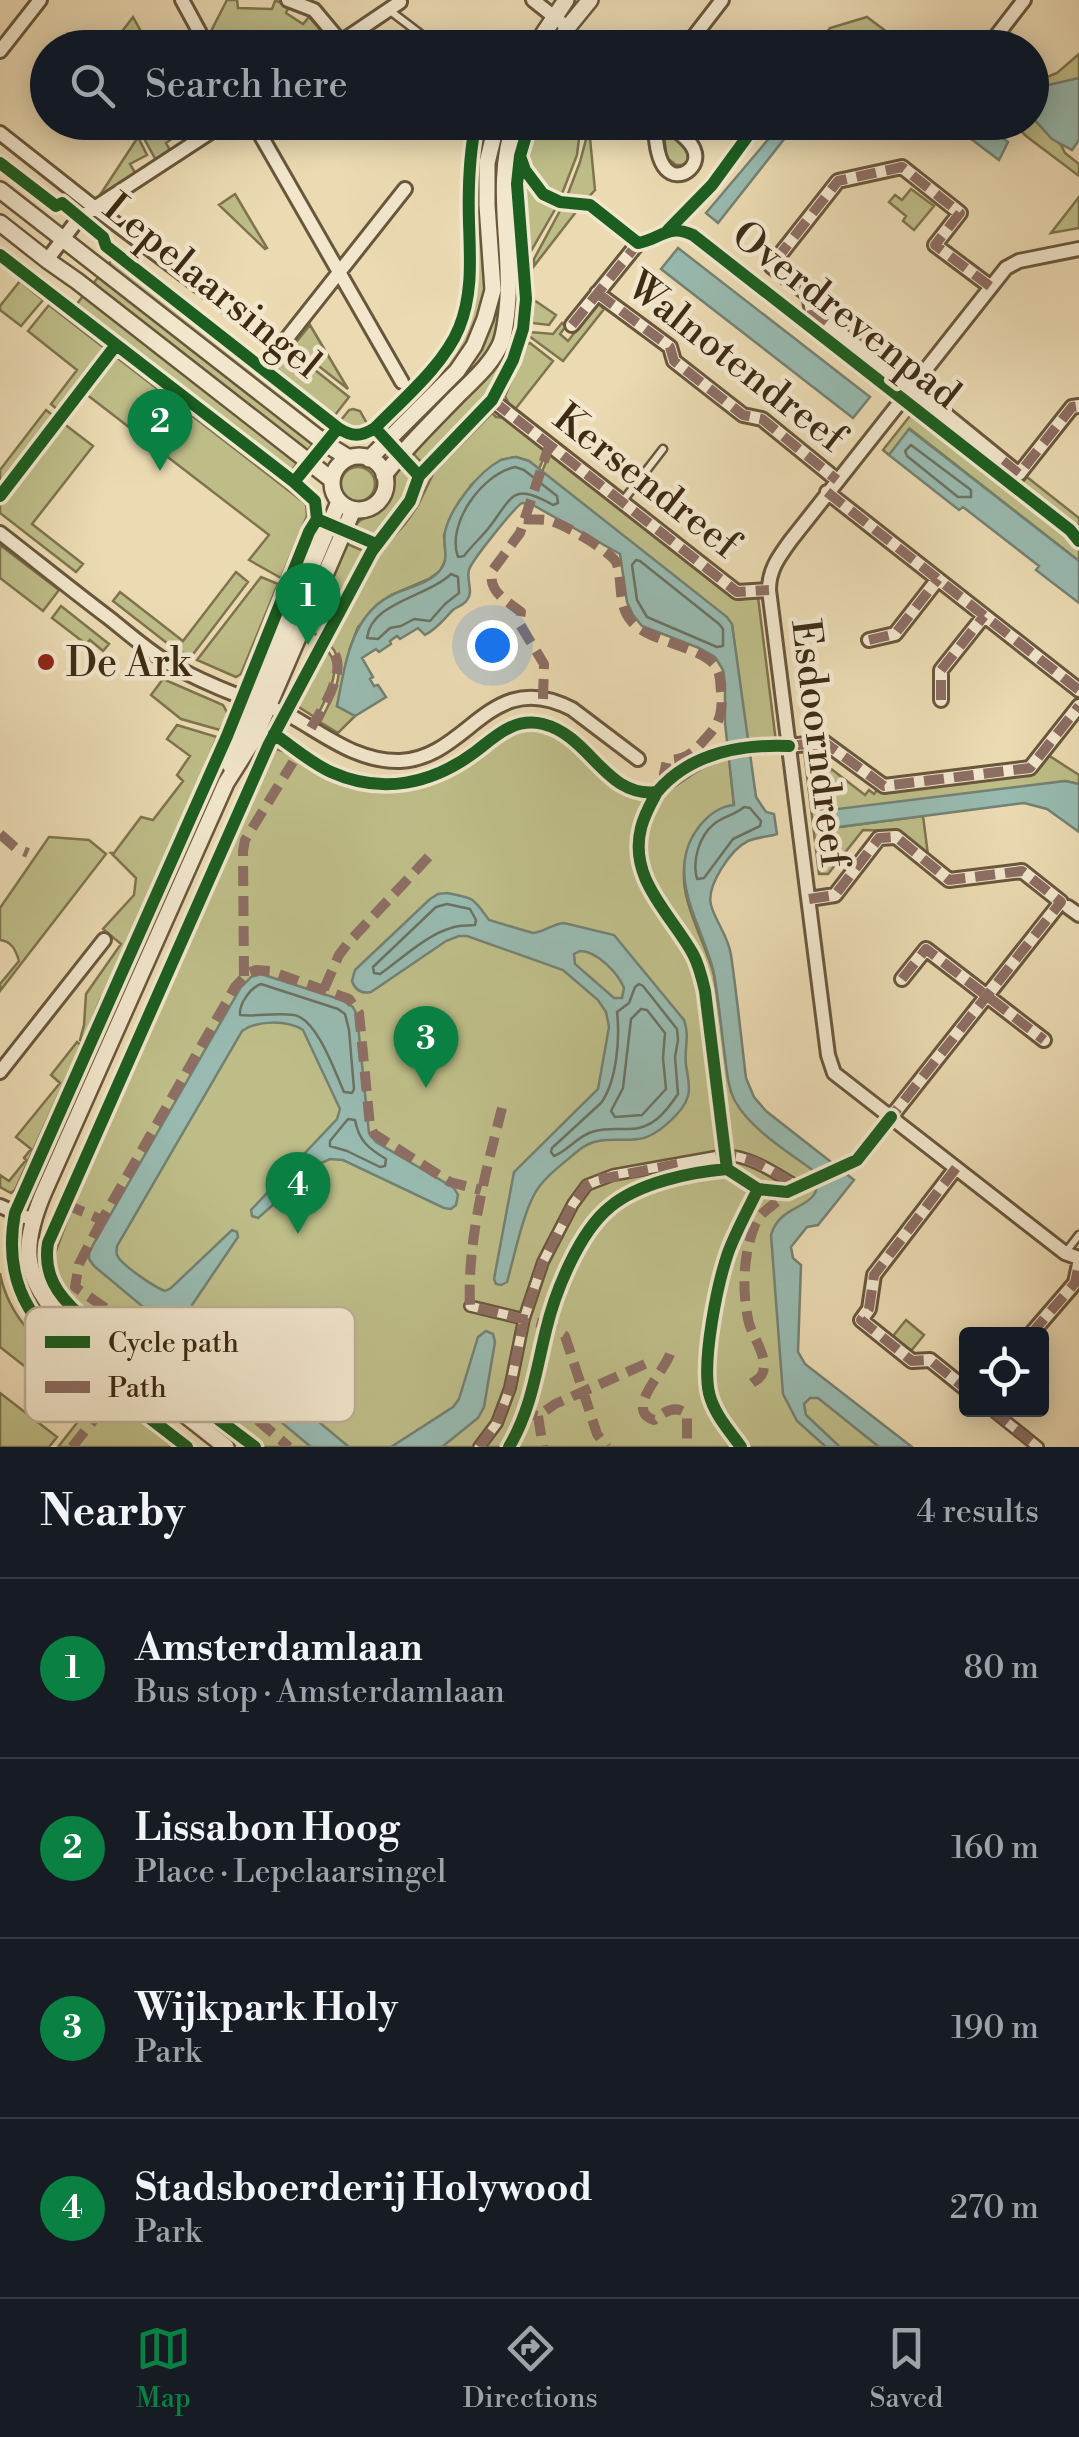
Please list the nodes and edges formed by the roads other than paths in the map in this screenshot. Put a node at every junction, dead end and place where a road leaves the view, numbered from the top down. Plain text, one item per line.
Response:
1 (40, 0) edge
2 (288, 0) edge
3 (533, 0) edge
4 (566, 0) edge
5 (590, 0) edge
6 (722, 0) edge
7 (1024, 0) edge
8 (183, 1) edge
9 (396, 4) edge
10 (554, 16) junction
11 (568, 28) joint
12 (199, 30) edge
13 (327, 30) edge
14 (357, 30) edge
15 (420, 30) edge
16 (545, 30) edge
17 (699, 30) edge
18 (1002, 30) edge
19 (0, 52) edge
20 (0, 133) edge
21 (199, 140) edge
22 (263, 140) edge
23 (493, 140) edge
24 (512, 140) edge
25 (657, 140) edge
26 (686, 140) edge
27 (404, 189) dead end
28 (0, 190) edge
29 (95, 208) junction
30 (0, 223) edge
31 (62, 240) junction
32 (635, 247) dead end
33 (1079, 249) edge
34 (46, 260) junction
35 (338, 270) junction
36 (991, 287) junction
37 (597, 293) junction
38 (572, 325) dead end
39 (402, 382) dead end
40 (912, 387) junction
41 (492, 400) dead end
42 (1079, 406) edge
43 (663, 449) dead end
44 (348, 458) junction
45 (370, 459) junction
46 (384, 475) junction
47 (332, 480) junction
48 (832, 486) junction
49 (621, 503) junction
50 (346, 506) junction
51 (0, 533) edge
52 (938, 580) junction
53 (769, 590) junction
54 (984, 616) junction
55 (868, 640) dead end
56 (1079, 690) edge
57 (941, 700) dead end
58 (254, 701) junction
59 (1079, 706) edge
60 (789, 746) junction
61 (638, 759) dead end
62 (809, 898) junction
63 (104, 940) dead end
64 (902, 979) dead end
65 (986, 996) junction
66 (1044, 1040) dead end
67 (0, 1072) edge
68 (891, 1117) junction
69 (956, 1168) junction
70 (797, 1186) dead end
71 (0, 1206) edge
72 (33, 1218) junction
73 (1079, 1235) edge
74 (1064, 1254) junction
75 (1079, 1262) edge
76 (1077, 1284) edge
77 (470, 1306) dead end
78 (51, 1307) edge
79 (524, 1319) junction
80 (1038, 1327) edge
81 (959, 1383) edge
82 (1001, 1417) edge
83 (194, 1422) edge
84 (226, 1447) edge
85 (478, 1447) edge
86 (1038, 1447) edge

1 - 19 street
2 - 13 street
3 - 10 street
4 - 10 street
5 - 11 street
6 - 17 street
7 - 18 street
8 - 12 street
9 - 14 street
9 - 15 lane
10 - 11 street
10 - 16 street
20 - 29 street
21 - 29 street
22 - 35 street
23 - 45 street
24 - 46 street
25 - 26 street
27 - 35 street
28 - 31 street, Lepelaarsingel
29 - 31 street
29 - 35 street
30 - 34 street, Lepelaarsingel
31 - 34 street
31 - 44 street, Lepelaarsingel
32 - 37 street
33 - 36 street, Esdoorndreef
34 - 47 street, Lepelaarsingel
35 - 39 street
36 - 40 street, Esdoorndreef
36 - 40 street
37 - 38 street
37 - 48 street, Walnotendreef
40 - 42 street
40 - 48 street, Esdoorndreef
41 - 49 street, Kersendreef
43 - 49 lane
44 - 45 street
44 - 47 street
45 - 46 street
46 - 50 street
47 - 50 street
48 - 52 street, Walnotendreef
48 - 53 street, Esdoorndreef
49 - 53 street, Kersendreef
50 - 58 street
51 - 58 street
52 - 54 street, Walnotendreef
52 - 55 street
53 - 60 street, Esdoorndreef
54 - 56 street, Walnotendreef
54 - 57 street
58 - 61 street
58 - 72 street
59 - 60 street
60 - 62 street, Esdoorndreef
62 - 65 street
62 - 68 street, Esdoorndreef
63 - 67 street
64 - 65 street
65 - 66 street
65 - 68 street
68 - 69 street, Esdoorndreef
69 - 74 street, Esdoorndreef
69 - 81 street
70 - 79 street
71 - 72 street
72 - 78 street
73 - 74 lane
74 - 75 street, Esdoorndreef
75 - 76 street
76 - 80 street
77 - 79 street
79 - 85 street
82 - 86 street
83 - 84 street

